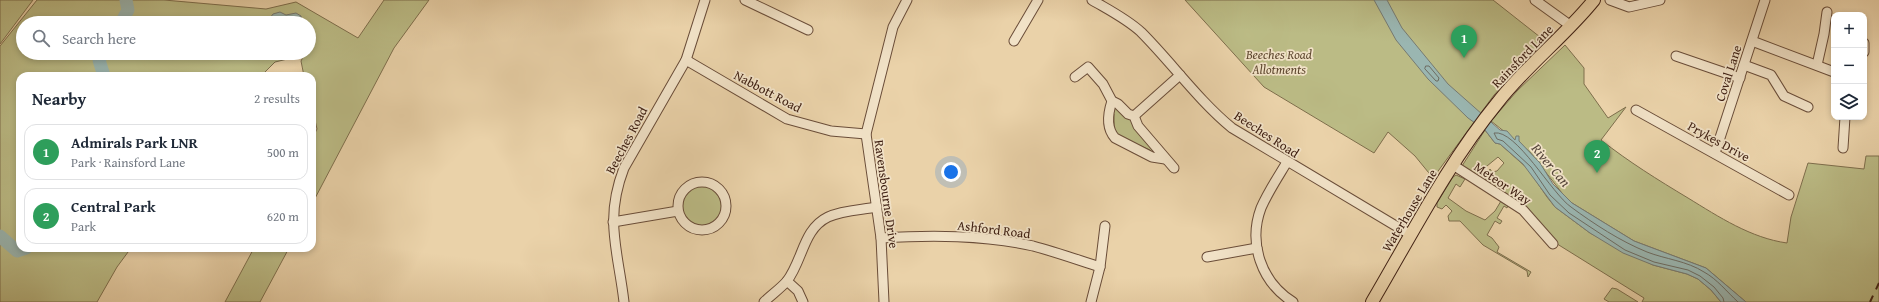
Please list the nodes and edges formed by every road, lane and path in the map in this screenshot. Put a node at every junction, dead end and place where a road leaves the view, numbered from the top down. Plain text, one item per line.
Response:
1 (705, 0) edge
2 (745, 0) edge
3 (907, 0) edge
4 (1038, 0) edge
5 (1092, 0) edge
6 (1534, 0) edge
7 (1594, 0) edge
8 (1610, 0) edge
9 (1660, 0) edge
10 (1765, 0) edge
11 (1827, 12) dead end
12 (1571, 26) junction
13 (808, 30) dead end
14 (1824, 34) junction
15 (1831, 35) edge
16 (1014, 41) dead end
17 (1752, 41) junction
18 (1676, 56) dead end
19 (686, 60) junction
20 (1744, 65) junction
21 (1817, 65) junction
22 (1831, 71) edge
23 (1180, 75) junction
24 (1075, 77) dead end
25 (1740, 78) junction
26 (1112, 101) junction
27 (1808, 107) dead end
28 (1636, 110) dead end
29 (1134, 116) junction
30 (1845, 120) edge
31 (866, 134) junction
32 (1473, 135) joint
33 (1843, 148) dead end
34 (1715, 153) junction
35 (1165, 159) junction
36 (1287, 162) junction
37 (1452, 165) junction
38 (1174, 168) dead end
39 (1789, 195) dead end
40 (877, 207) junction
41 (678, 211) junction
42 (613, 222) junction
43 (1105, 226) dead end
44 (1411, 235) junction
45 (881, 238) junction
46 (1553, 244) dead end
47 (1257, 248) junction
48 (1207, 257) dead end
49 (1100, 267) junction
50 (787, 280) junction
51 (624, 302) edge
52 (764, 302) edge
53 (803, 302) edge
54 (884, 302) edge
55 (1091, 302) edge
56 (1293, 302) edge
57 (1372, 302) edge

1 - 19 street, Beeches Road
2 - 13 street
3 - 31 street, Ravensbourne Drive
4 - 16 street
5 - 23 street, Beeches Road
6 - 12 street
7 - 12 main road, Rainsford Lane
8 - 9 street
10 - 17 street, Coval Lane
11 - 14 street
12 - 32 main road, Rainsford Lane
14 - 15 street
14 - 21 street
17 - 20 street, Coval Lane
17 - 21 street
18 - 25 street
19 - 31 street, Nabbott Road
19 - 42 street, Beeches Road
20 - 25 street, Coval Lane
20 - 27 street
21 - 22 street
23 - 29 street
23 - 36 street, Beeches Road
24 - 26 street
25 - 34 street, Coval Lane
26 - 29 street
26 - 35 street
28 - 34 street, Prykes Drive
29 - 35 street
30 - 33 street
31 - 40 street, Ravensbourne Drive
32 - 37 main road, Waterhouse Lane
34 - 39 street, Prykes Drive
35 - 38 street
36 - 44 street, Beeches Road
36 - 47 street
37 - 44 main road, Waterhouse Lane
37 - 46 street, Meteor Way
40 - 45 street, Ravensbourne Drive
40 - 50 street
41 - 41 street
41 - 42 street
42 - 51 street, Beeches Road
43 - 49 street
44 - 57 main road, Waterhouse Lane
45 - 49 street, Ashford Road
45 - 54 street, Ravensbourne Drive
47 - 48 street
47 - 56 street
49 - 55 street
50 - 52 street
50 - 53 street

